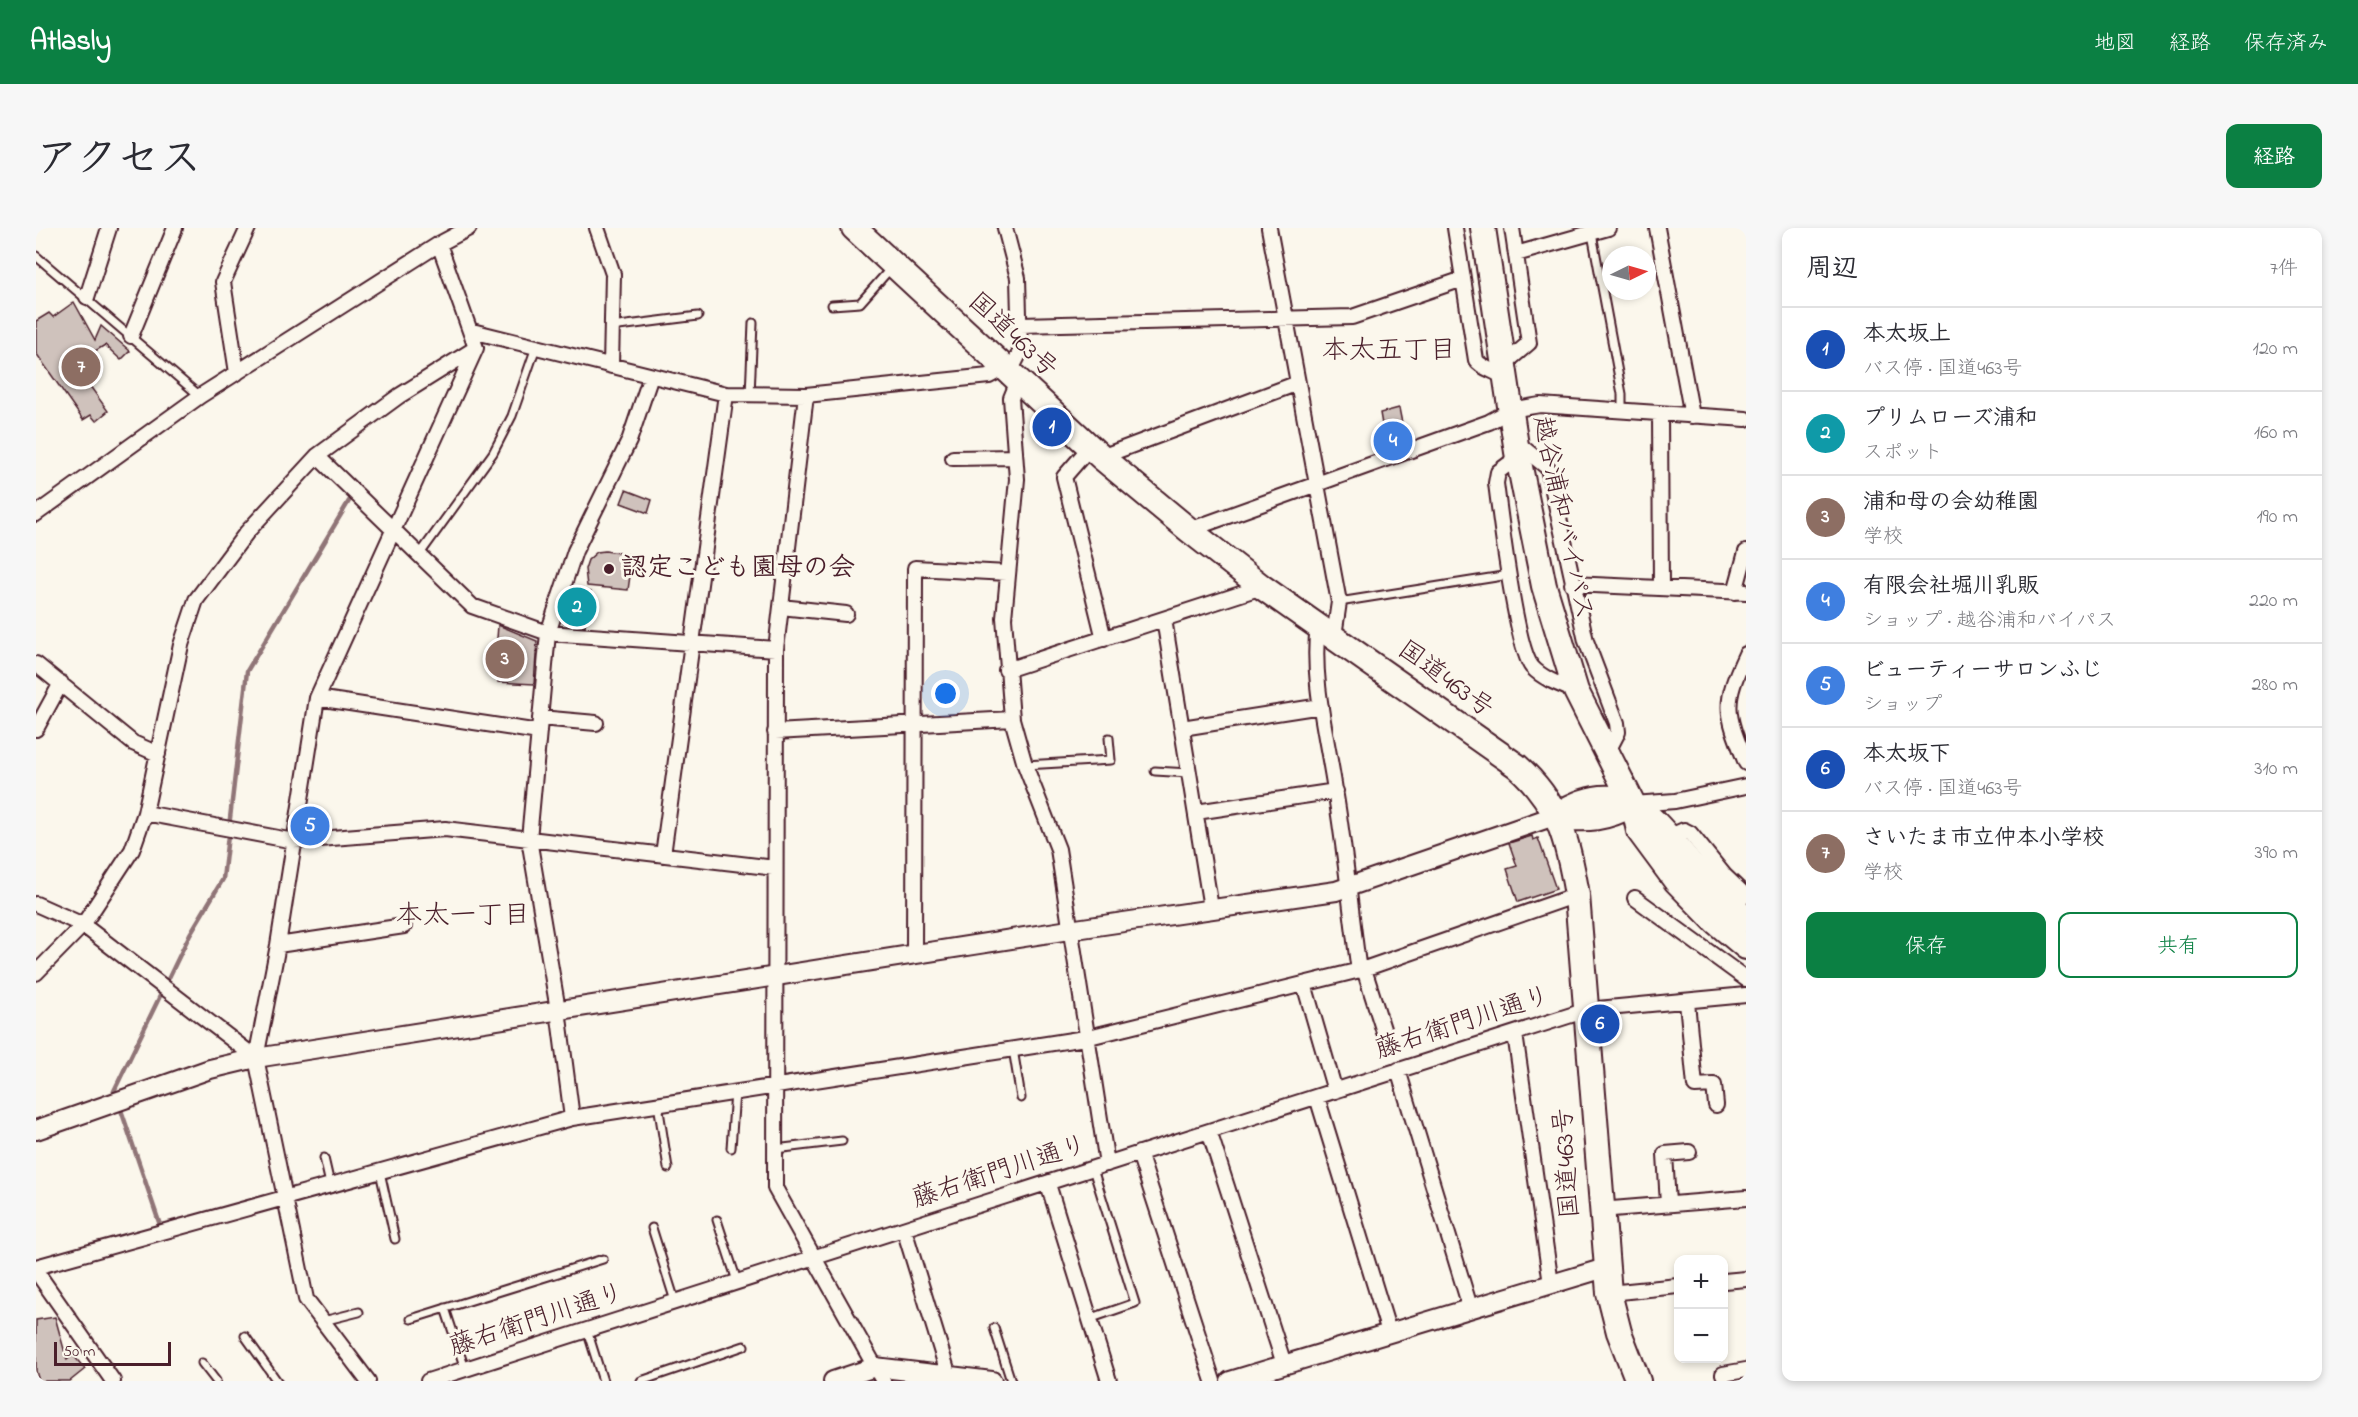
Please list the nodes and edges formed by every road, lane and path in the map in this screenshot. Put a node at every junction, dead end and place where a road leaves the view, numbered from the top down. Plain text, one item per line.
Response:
1 (109, 228) edge
2 (175, 228) edge
3 (248, 228) edge
4 (469, 228) edge
5 (597, 228) edge
6 (854, 228) edge
7 (1005, 228) edge
8 (1269, 228) edge
9 (1455, 228) edge
10 (1483, 228) edge
11 (1512, 228) edge
12 (1608, 228) edge
13 (1657, 228) edge
14 (1589, 231) edge
15 (439, 244) junction
16 (1516, 254) junction
17 (36, 255) edge
18 (894, 265) junction
19 (1463, 279) junction
20 (87, 297) junction
21 (832, 305) dead end
22 (698, 315) dead end
23 (1286, 319) junction
24 (753, 323) dead end
25 (1020, 326) junction
26 (611, 327) junction
27 (472, 331) junction
28 (131, 336) junction
29 (536, 347) junction
30 (477, 348) junction
31 (612, 366) junction
32 (237, 373) junction
33 (1506, 374) junction
34 (1012, 375) junction
35 (651, 376) junction
36 (1298, 383) junction
37 (726, 394) junction
38 (750, 395) junction
39 (806, 395) junction
40 (200, 396) junction
41 (1511, 410) junction
42 (1622, 410) junction
43 (1659, 413) junction
44 (1692, 416) junction
45 (1746, 419) edge
46 (1517, 446) junction
47 (1096, 452) junction
48 (317, 456) junction
49 (1015, 457) junction
50 (953, 458) dead end
51 (1317, 485) junction
52 (36, 514) edge
53 (393, 528) junction
54 (1189, 530) junction
55 (1746, 552) edge
56 (420, 554) junction
57 (1007, 573) junction
58 (1509, 575) junction
59 (1572, 584) junction
60 (1262, 587) junction
61 (1661, 588) junction
62 (1741, 592) edge
63 (1339, 602) junction
64 (781, 607) junction
65 (846, 614) dead end
66 (1164, 619) junction
67 (1326, 631) junction
68 (548, 633) junction
69 (1104, 639) junction
70 (690, 643) junction
71 (776, 649) junction
72 (1745, 657) edge
73 (36, 664) edge
74 (1006, 670) junction
75 (62, 682) junction
76 (1576, 692) junction
77 (317, 698) junction
78 (1321, 706) junction
79 (540, 717) junction
80 (1011, 719) junction
81 (596, 723) dead end
82 (914, 724) junction
83 (1182, 728) junction
84 (36, 729) edge
85 (539, 732) junction
86 (775, 732) junction
87 (1109, 738) dead end
88 (158, 754) junction
89 (1606, 755) junction
90 (1746, 763) edge
91 (1025, 765) junction
92 (1155, 771) dead end
93 (1190, 773) junction
94 (1746, 786) edge
95 (1336, 791) junction
96 (1633, 804) junction
97 (1196, 812) junction
98 (145, 813) junction
99 (1557, 815) junction
100 (1668, 837) junction
101 (529, 839) junction
102 (294, 841) junction
103 (663, 855) junction
104 (775, 868) junction
105 (1348, 888) junction
106 (1577, 895) junction
107 (1746, 896) edge
108 (1635, 898) dead end
109 (36, 904) edge
110 (1211, 908) junction
111 (1746, 919) edge
112 (84, 925) junction
113 (404, 926) dead end
114 (1070, 930) junction
115 (278, 945) junction
116 (1746, 947) edge
117 (914, 956) junction
118 (1364, 969) junction
119 (36, 973) edge
120 (775, 978) junction
121 (1746, 979) edge
122 (1304, 984) junction
123 (1746, 995) edge
124 (1687, 1002) junction
125 (558, 1010) junction
126 (1587, 1010) junction
127 (1384, 1032) dead end
128 (1515, 1034) junction
129 (1085, 1038) junction
130 (1013, 1049) junction
131 (256, 1058) junction
132 (1398, 1070) junction
133 (775, 1086) junction
134 (1335, 1091) junction
135 (735, 1092) junction
136 (1317, 1097) junction
137 (1021, 1098) dead end
138 (658, 1104) junction
139 (1716, 1105) dead end
140 (572, 1118) junction
141 (36, 1130) edge
142 (1209, 1131) junction
143 (842, 1141) dead end
144 (731, 1148) dead end
145 (775, 1149) junction
146 (1689, 1152) dead end
147 (1139, 1153) junction
148 (324, 1158) dead end
149 (1100, 1166) junction
150 (668, 1168) dead end
151 (379, 1170) junction
152 (330, 1184) junction
153 (1048, 1184) junction
154 (285, 1196) junction
155 (1746, 1197) edge
156 (1668, 1204) junction
157 (1600, 1210) junction
158 (717, 1220) dead end
159 (652, 1228) dead end
160 (904, 1229) junction
161 (395, 1239) dead end
162 (813, 1257) junction
163 (603, 1259) dead end
164 (1605, 1268) junction
165 (36, 1269) edge
166 (1746, 1279) edge
167 (737, 1281) junction
168 (1728, 1281) edge
169 (1551, 1284) junction
170 (1674, 1286) edge
171 (1608, 1293) junction
172 (675, 1301) junction
173 (1470, 1307) junction
174 (445, 1308) junction
175 (359, 1312) dead end
176 (411, 1319) dead end
177 (1089, 1319) junction
178 (323, 1322) junction
179 (994, 1328) dead end
180 (587, 1330) junction
181 (1389, 1332) junction
182 (245, 1336) dead end
183 (744, 1346) dead end
184 (202, 1363) dead end
185 (1284, 1364) junction
186 (465, 1369) junction
187 (1746, 1370) edge
188 (879, 1374) edge
189 (1723, 1374) dead end
190 (949, 1376) junction
191 (113, 1381) edge
192 (216, 1381) edge
193 (277, 1381) edge
194 (368, 1381) edge
195 (428, 1381) edge
196 (603, 1381) edge
197 (641, 1381) edge
198 (833, 1381) edge
199 (992, 1381) edge
200 (1011, 1381) edge
201 (1109, 1381) edge
202 (1213, 1381) edge
203 (1230, 1381) edge
204 (1638, 1381) edge

1 - 20 street
2 - 28 street
3 - 32 street
4 - 15 street
5 - 26 street
6 - 18 highway, 国道463号
7 - 25 street
8 - 23 street
9 - 19 street
10 - 33 highway, 越谷浦和バイパス
11 - 16 street
12 - 14 street
13 - 44 street
14 - 16 street
14 - 42 lane
15 - 27 street
15 - 32 street
16 - 33 street
17 - 20 lane
18 - 21 lane
18 - 34 highway, 国道463号
19 - 23 street
19 - 33 street
20 - 28 lane
22 - 26 lane
23 - 25 street
23 - 36 street
24 - 38 lane
25 - 34 street
26 - 31 street
27 - 29 street
27 - 30 street
28 - 40 lane
29 - 31 street
29 - 56 lane
30 - 48 street
30 - 53 street
31 - 35 street
32 - 40 street
33 - 41 highway, 越谷浦和バイパス
34 - 39 street
34 - 47 highway, 国道463号
34 - 49 street
35 - 37 street
35 - 68 street
36 - 47 street
36 - 51 street
37 - 38 street
37 - 70 street
38 - 39 street
39 - 64 street
40 - 52 street
41 - 42 street
41 - 46 highway, 越谷浦和バイパス
41 - 51 street
42 - 43 street
43 - 44 street
43 - 61 street
44 - 45 street
46 - 58 street
46 - 59 street
46 - 76 highway, 越谷浦和バイパス
47 - 54 highway, 国道463号
47 - 69 street
48 - 53 street
48 - 88 street
49 - 50 street
49 - 57 street
51 - 54 street
51 - 63 street
53 - 56 street
53 - 77 street
54 - 60 highway, 国道463号
55 - 62 street
56 - 68 street
57 - 74 street
57 - 82 street
58 - 63 lane
58 - 76 street
59 - 61 street
59 - 89 street
60 - 66 street
60 - 67 highway, 国道463号
61 - 62 street
63 - 67 street
64 - 65 street
64 - 71 street
66 - 69 street
66 - 83 street
67 - 78 street
67 - 99 highway, 国道463号
68 - 70 street
68 - 79 street
69 - 74 street
70 - 71 street
70 - 103 street
71 - 86 street
72 - 90 street
73 - 75 street
74 - 80 street
75 - 84 street
75 - 88 street
76 - 89 highway, 越谷浦和バイパス
77 - 85 street
77 - 102 street
78 - 83 street
78 - 95 street
79 - 81 street
79 - 85 street
80 - 82 street
80 - 91 street
82 - 86 street
82 - 117 street
83 - 93 street
85 - 101 street
86 - 104 street
87 - 91 lane
88 - 98 street
89 - 96 highway, 越谷浦和バイパス
91 - 114 street
92 - 93 lane
93 - 97 street
94 - 96 street
95 - 97 street
95 - 105 street
96 - 99 highway
96 - 100 highway, 越谷浦和バイパス
96 - 116 highway, 越谷浦和バイパス
97 - 110 street
98 - 102 street
98 - 112 street
99 - 105 street
99 - 106 highway, 国道463号
100 - 107 street
100 - 111 highway, 越谷浦和バイパス
101 - 102 street
101 - 103 street
101 - 125 street
102 - 115 street
103 - 104 street
104 - 120 street
105 - 110 street
105 - 118 street
106 - 118 street
106 - 126 highway, 国道463号
108 - 121 street
109 - 112 street
110 - 114 street
112 - 119 street
112 - 131 street
113 - 115 street
114 - 117 street
114 - 129 street
115 - 131 street
117 - 120 street
118 - 122 street
118 - 127 street
120 - 125 street
120 - 133 street
122 - 129 street
122 - 134 street
123 - 124 street, 藤右衛門川通り
124 - 126 street, 藤右衛門川通り
124 - 139 street
125 - 131 street
125 - 140 street
126 - 128 street, 藤右衛門川通り
126 - 157 highway, 国道463号
128 - 132 street, 藤右衛門川通り
128 - 169 street
129 - 130 street
129 - 149 street
130 - 133 street
130 - 137 lane
131 - 141 street
131 - 154 street
132 - 134 street, 藤右衛門川通り
132 - 173 street
133 - 135 street
133 - 145 street
134 - 136 street, 藤右衛門川通り
135 - 138 street
135 - 144 lane
136 - 142 street, 藤右衛門川通り
136 - 181 street
138 - 140 street
138 - 150 lane
140 - 151 street
142 - 147 street, 藤右衛門川通り
142 - 185 street
143 - 145 lane
145 - 162 street
146 - 156 street
147 - 149 street, 藤右衛門川通り
147 - 202 street
148 - 152 lane
149 - 153 street, 藤右衛門川通り
149 - 177 lane
151 - 152 street
151 - 161 lane
152 - 154 street
153 - 160 street, 藤右衛門川通り
153 - 177 street
154 - 165 street
154 - 178 street
155 - 156 street
156 - 157 street
157 - 164 highway, 国道463号
158 - 167 lane
159 - 172 lane
160 - 162 street, 藤右衛門川通り
160 - 190 street
162 - 167 street, 藤右衛門川通り
162 - 188 street
163 - 174 lane
164 - 169 street
164 - 171 highway, 国道463号
165 - 191 street
166 - 168 street
167 - 172 street, 藤右衛門川通り
169 - 173 street
170 - 171 street
171 - 204 highway, 国道463号
172 - 180 street, 藤右衛門川通り
173 - 181 street
174 - 176 lane
174 - 186 lane
175 - 178 lane
177 - 201 street
178 - 194 street
179 - 200 lane
180 - 186 street, 藤右衛門川通り
180 - 196 lane
181 - 185 street
182 - 193 lane
183 - 197 lane
184 - 192 lane
185 - 203 street
186 - 195 street, 藤右衛門川通り
187 - 189 street
188 - 190 street
188 - 198 street
190 - 199 street

